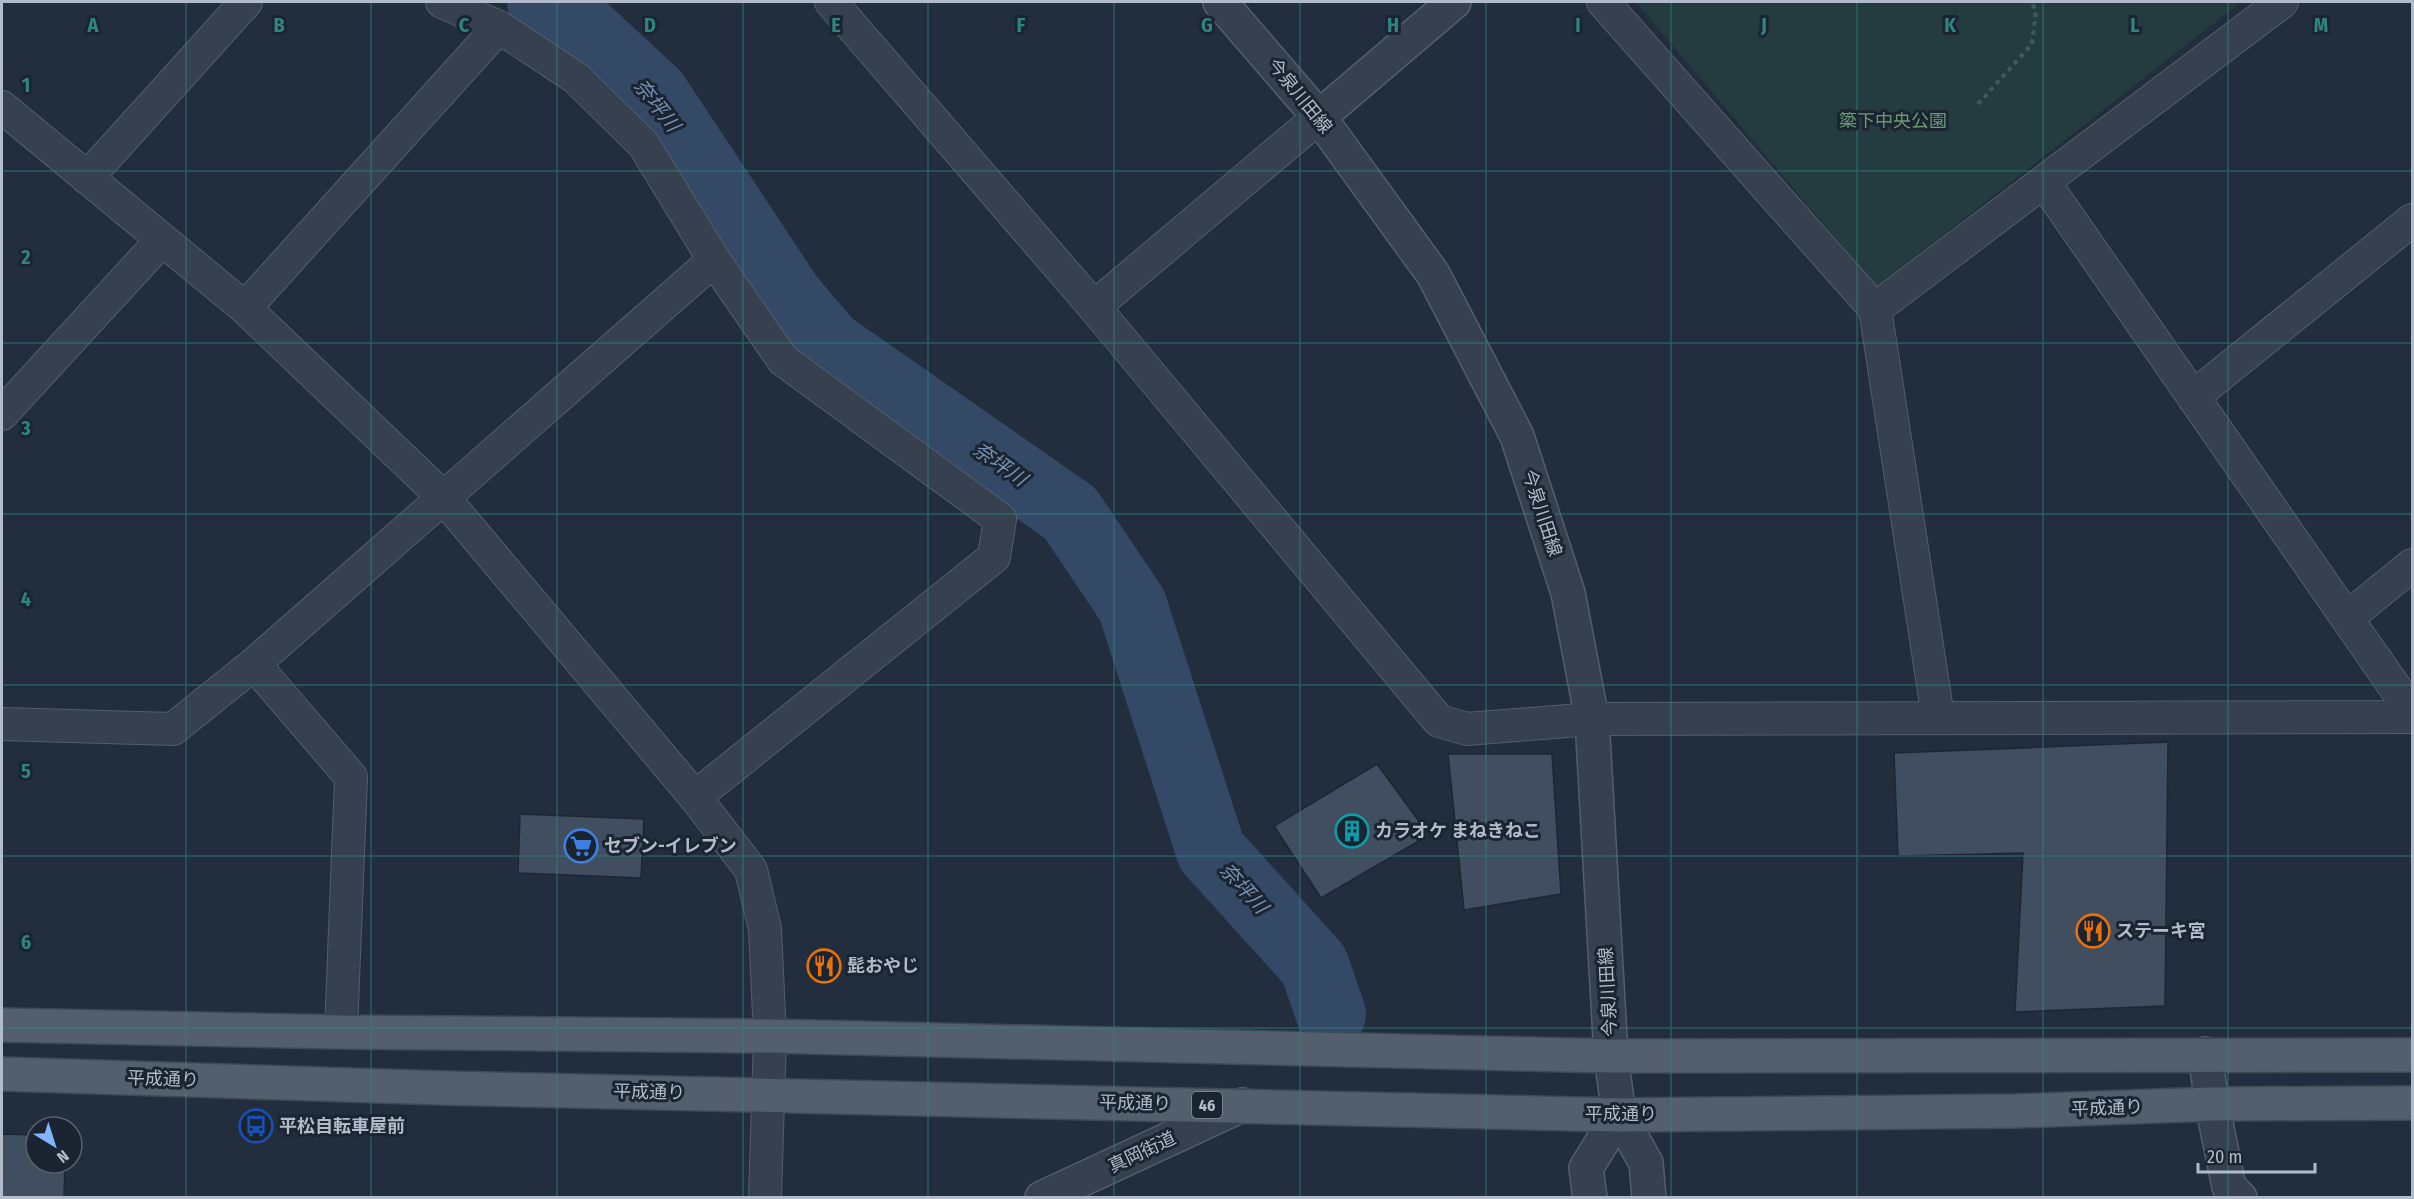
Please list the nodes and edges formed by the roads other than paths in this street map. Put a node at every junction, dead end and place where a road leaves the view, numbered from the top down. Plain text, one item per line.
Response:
1 (246, 2) edge
2 (442, 2) edge
3 (831, 2) edge
4 (1220, 2) edge
5 (1454, 2) edge
6 (1603, 2) edge
7 (2282, 2) edge
8 (499, 27) junction
9 (2, 107) edge
10 (1319, 117) junction
11 (87, 178) junction
12 (2044, 182) junction
13 (2412, 220) edge
14 (162, 240) junction
15 (714, 260) junction
16 (1094, 307) junction
17 (245, 308) junction
18 (1875, 309) junction
19 (2193, 397) junction
20 (2, 414) edge
21 (443, 497) junction
22 (2412, 565) edge
23 (2347, 618) junction
24 (254, 664) junction
25 (2412, 712) edge
26 (1938, 717) junction
27 (2412, 717) edge
28 (1592, 719) junction
29 (2, 724) edge
30 (694, 797) junction
31 (2, 1025) edge
32 (340, 1032) junction
33 (770, 1036) junction
34 (2205, 1054) junction
35 (2412, 1055) edge
36 (1611, 1056) junction
37 (2, 1074) edge
38 (769, 1094) junction
39 (2412, 1103) edge
40 (2212, 1104) junction
41 (1242, 1106) junction
42 (1619, 1115) junction
43 (765, 1197) edge
44 (1042, 1197) edge
45 (1590, 1197) edge
46 (1649, 1197) edge
47 (2240, 1197) edge

1 - 11 street
2 - 8 street
3 - 16 street
4 - 10 street, 今泉川田線
5 - 10 street
6 - 18 street
7 - 12 street
8 - 15 street
8 - 17 street
9 - 11 street
10 - 16 street
10 - 28 street, 今泉川田線
11 - 14 street
12 - 18 street
12 - 19 street
13 - 19 street
14 - 17 street
14 - 20 street
15 - 21 street
15 - 30 street
16 - 28 street
17 - 21 street
18 - 26 street
19 - 23 street
21 - 24 street
21 - 30 street
22 - 23 street
23 - 25 street
24 - 29 street
24 - 32 street
26 - 27 street
26 - 28 street
28 - 36 street, 今泉川田線
30 - 33 street
31 - 32 main road
32 - 33 main road
33 - 36 main road
33 - 38 street
34 - 35 main road
34 - 36 main road
34 - 40 street
36 - 42 street, 今泉川田線
37 - 38 main road, 平成通り / 46
38 - 41 main road, 平成通り / 46
38 - 43 street
39 - 40 main road, 平成通り / 46
40 - 42 main road, 平成通り / 46
40 - 47 street
41 - 42 main road, 平成通り / 46
41 - 44 street, 真岡街道
42 - 45 street
42 - 46 street, 今泉川田線

